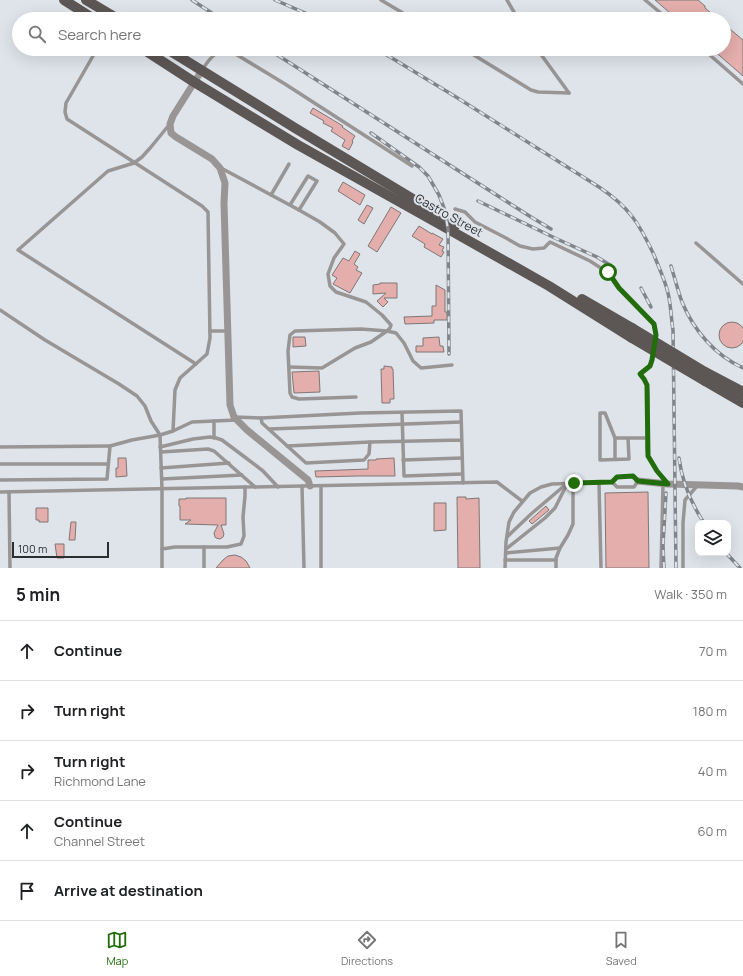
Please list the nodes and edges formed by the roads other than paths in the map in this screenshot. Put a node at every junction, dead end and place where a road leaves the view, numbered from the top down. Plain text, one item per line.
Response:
1 (64, 0) edge
2 (86, 0) edge
3 (381, 0) edge
4 (507, 0) edge
5 (646, 0) edge
6 (83, 12) edge
7 (106, 12) edge
8 (401, 12) edge
9 (514, 12) edge
10 (660, 12) edge
11 (94, 56) edge
12 (154, 56) edge
13 (179, 56) edge
14 (213, 56) edge
15 (239, 56) edge
16 (475, 56) edge
17 (542, 56) edge
18 (711, 56) edge
19 (202, 70) junction
20 (194, 82) junction
21 (743, 84) edge
22 (170, 124) junction
23 (134, 163) junction
24 (290, 164) dead end
25 (412, 166) dead end
26 (220, 168) junction
27 (271, 195) junction
28 (290, 205) junction
29 (455, 209) dead end
30 (299, 210) junction
31 (696, 243) dead end
32 (743, 284) edge
33 (0, 310) edge
34 (210, 331) junction
35 (228, 331) junction
36 (386, 331) junction
37 (632, 333) junction
38 (196, 364) junction
39 (452, 365) dead end
40 (289, 367) junction
41 (705, 376) junction
42 (743, 392) edge
43 (356, 397) dead end
44 (743, 403) edge
45 (402, 412) junction
46 (236, 418) junction
47 (261, 418) junction
48 (214, 421) junction
49 (461, 422) junction
50 (402, 424) junction
51 (269, 429) junction
52 (173, 432) junction
53 (160, 435) junction
54 (214, 438) junction
55 (615, 438) junction
56 (628, 438) junction
57 (647, 438) junction
58 (462, 440) junction
59 (403, 441) junction
60 (370, 442) junction
61 (110, 446) junction
62 (287, 446) junction
63 (0, 447) edge
64 (160, 447) junction
65 (161, 452) junction
66 (462, 458) junction
67 (615, 459) junction
68 (403, 460) junction
69 (229, 463) junction
70 (0, 464) edge
71 (108, 464) junction
72 (161, 468) junction
73 (462, 474) junction
74 (242, 476) junction
75 (162, 479) junction
76 (0, 480) edge
77 (635, 481) junction
78 (612, 482) junction
79 (463, 483) junction
80 (574, 483) junction
81 (599, 483) junction
82 (567, 484) junction
83 (666, 484) junction
84 (697, 484) junction
85 (306, 486) junction
86 (321, 486) junction
87 (245, 487) junction
88 (255, 487) junction
89 (278, 487) junction
90 (743, 487) edge
91 (162, 489) junction
92 (0, 492) edge
93 (9, 492) junction
94 (522, 501) junction
95 (507, 537) junction
96 (204, 547) junction
97 (560, 548) junction
98 (162, 549) junction
99 (506, 551) junction
100 (505, 560) junction
101 (556, 560) junction
102 (10, 568) edge
103 (162, 568) edge
104 (204, 568) edge
105 (304, 568) edge
106 (321, 568) edge
107 (505, 568) edge
108 (556, 568) edge
109 (600, 568) edge
110 (662, 568) edge
111 (683, 568) edge

1 - 6 main road
2 - 7 main road
3 - 8 lane
4 - 9 lane
5 - 10 lane
11 - 23 lane
12 - 20 main road, Castro Street
13 - 19 main road, Castro Street
14 - 19 lane
15 - 25 lane
16 - 17 lane
18 - 21 lane
19 - 20 street
19 - 37 main road, Castro Street
20 - 22 street
20 - 37 main road, Castro Street
22 - 23 lane
22 - 26 street
23 - 34 lane
23 - 38 lane
24 - 27 lane
26 - 27 lane
26 - 35 street
27 - 28 lane
28 - 30 lane
28 - 30 lane
29 - 57 lane
30 - 36 lane
31 - 32 lane
33 - 53 lane
34 - 35 lane
34 - 38 lane
35 - 46 street
36 - 39 lane
36 - 40 lane
36 - 40 lane
37 - 41 main road, Castro Street, bridge
38 - 52 lane
40 - 43 lane
41 - 42 main road, Castro Street
41 - 44 main road, Castro Street
45 - 47 lane
45 - 49 lane
45 - 50 lane
46 - 47 lane
46 - 48 lane
46 - 85 street
47 - 51 lane
48 - 52 lane
48 - 54 lane
49 - 50 lane
49 - 58 lane
50 - 51 lane
50 - 59 lane
51 - 62 lane
52 - 53 lane
53 - 61 lane
53 - 64 lane
54 - 64 lane
54 - 89 lane
55 - 56 lane
55 - 67 lane
55 - 67 lane
56 - 57 lane
56 - 67 lane
57 - 83 lane
58 - 59 lane
58 - 66 lane
59 - 60 lane
59 - 68 lane
60 - 62 lane
60 - 62 lane
61 - 63 lane
61 - 71 lane
64 - 65 lane
65 - 69 lane
65 - 72 lane
66 - 68 lane
66 - 73 lane
68 - 73 lane
69 - 72 lane
69 - 74 lane
70 - 71 lane
71 - 76 lane
72 - 75 lane
73 - 79 lane
74 - 75 lane
74 - 88 lane
75 - 91 lane
77 - 78 lane
77 - 78 lane
77 - 83 street
78 - 81 lane
79 - 86 lane
79 - 94 lane
80 - 81 lane
80 - 82 lane
80 - 97 lane
81 - 109 lane
82 - 94 lane
82 - 95 lane
82 - 99 lane
83 - 84 street
83 - 110 lane
84 - 90 street
84 - 111 lane
85 - 86 lane
85 - 89 lane
85 - 105 lane
86 - 106 lane
87 - 88 lane
87 - 91 lane
87 - 96 lane
88 - 89 lane
91 - 93 lane
91 - 98 lane
92 - 93 lane
93 - 102 lane
94 - 95 lane
95 - 99 lane
96 - 98 lane
96 - 104 lane
97 - 99 lane
97 - 101 lane
98 - 103 lane
99 - 100 lane
100 - 101 lane
100 - 107 lane
101 - 108 lane

